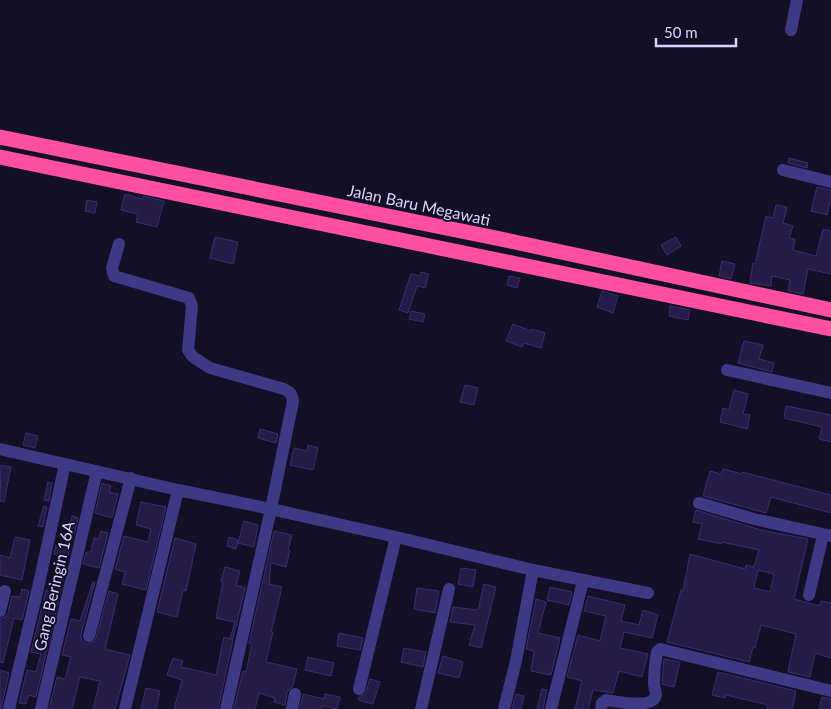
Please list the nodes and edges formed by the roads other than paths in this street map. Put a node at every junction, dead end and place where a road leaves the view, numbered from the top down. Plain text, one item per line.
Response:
1 (797, 0) edge
2 (791, 30) dead end
3 (0, 137) edge
4 (0, 157) edge
5 (783, 170) dead end
6 (831, 182) edge
7 (468, 233) junction
8 (510, 241) junction
9 (119, 244) dead end
10 (465, 254) junction
11 (505, 262) junction
12 (831, 310) edge
13 (831, 329) edge
14 (727, 370) dead end
15 (831, 393) edge
16 (0, 449) edge
17 (65, 464) junction
18 (97, 471) junction
19 (131, 478) junction
20 (178, 490) junction
21 (699, 503) dead end
22 (271, 509) junction
23 (827, 535) edge
24 (396, 537) junction
25 (533, 570) junction
26 (583, 581) junction
27 (449, 589) dead end
28 (5, 591) dead end
29 (648, 593) dead end
30 (809, 596) dead end
31 (0, 611) edge
32 (89, 636) dead end
33 (359, 689) dead end
34 (831, 691) edge
35 (295, 694) dead end
36 (9, 709) edge
37 (41, 709) edge
38 (125, 709) edge
39 (226, 709) edge
40 (292, 709) edge
41 (421, 709) edge
42 (504, 709) edge
43 (552, 709) edge
44 (601, 709) edge

1 - 2 street
3 - 7 highway, Jalan Baru Megawati
4 - 10 highway
5 - 6 street
7 - 8 highway, Jalan Baru Megawati
7 - 10 highway
8 - 11 highway
8 - 12 highway, Jalan Baru Megawati
9 - 22 street
10 - 11 highway
11 - 13 highway
14 - 15 street
16 - 17 street
17 - 18 street
17 - 36 street
18 - 19 street
18 - 37 street, Gang Beringin 16A
19 - 20 street
19 - 32 street
20 - 22 street
20 - 38 street
21 - 23 street
22 - 24 street
22 - 39 street
23 - 30 street
24 - 25 street
24 - 33 street
25 - 26 street
25 - 42 street
26 - 29 street
26 - 43 street
27 - 41 street
28 - 31 street
34 - 44 street
35 - 40 street

